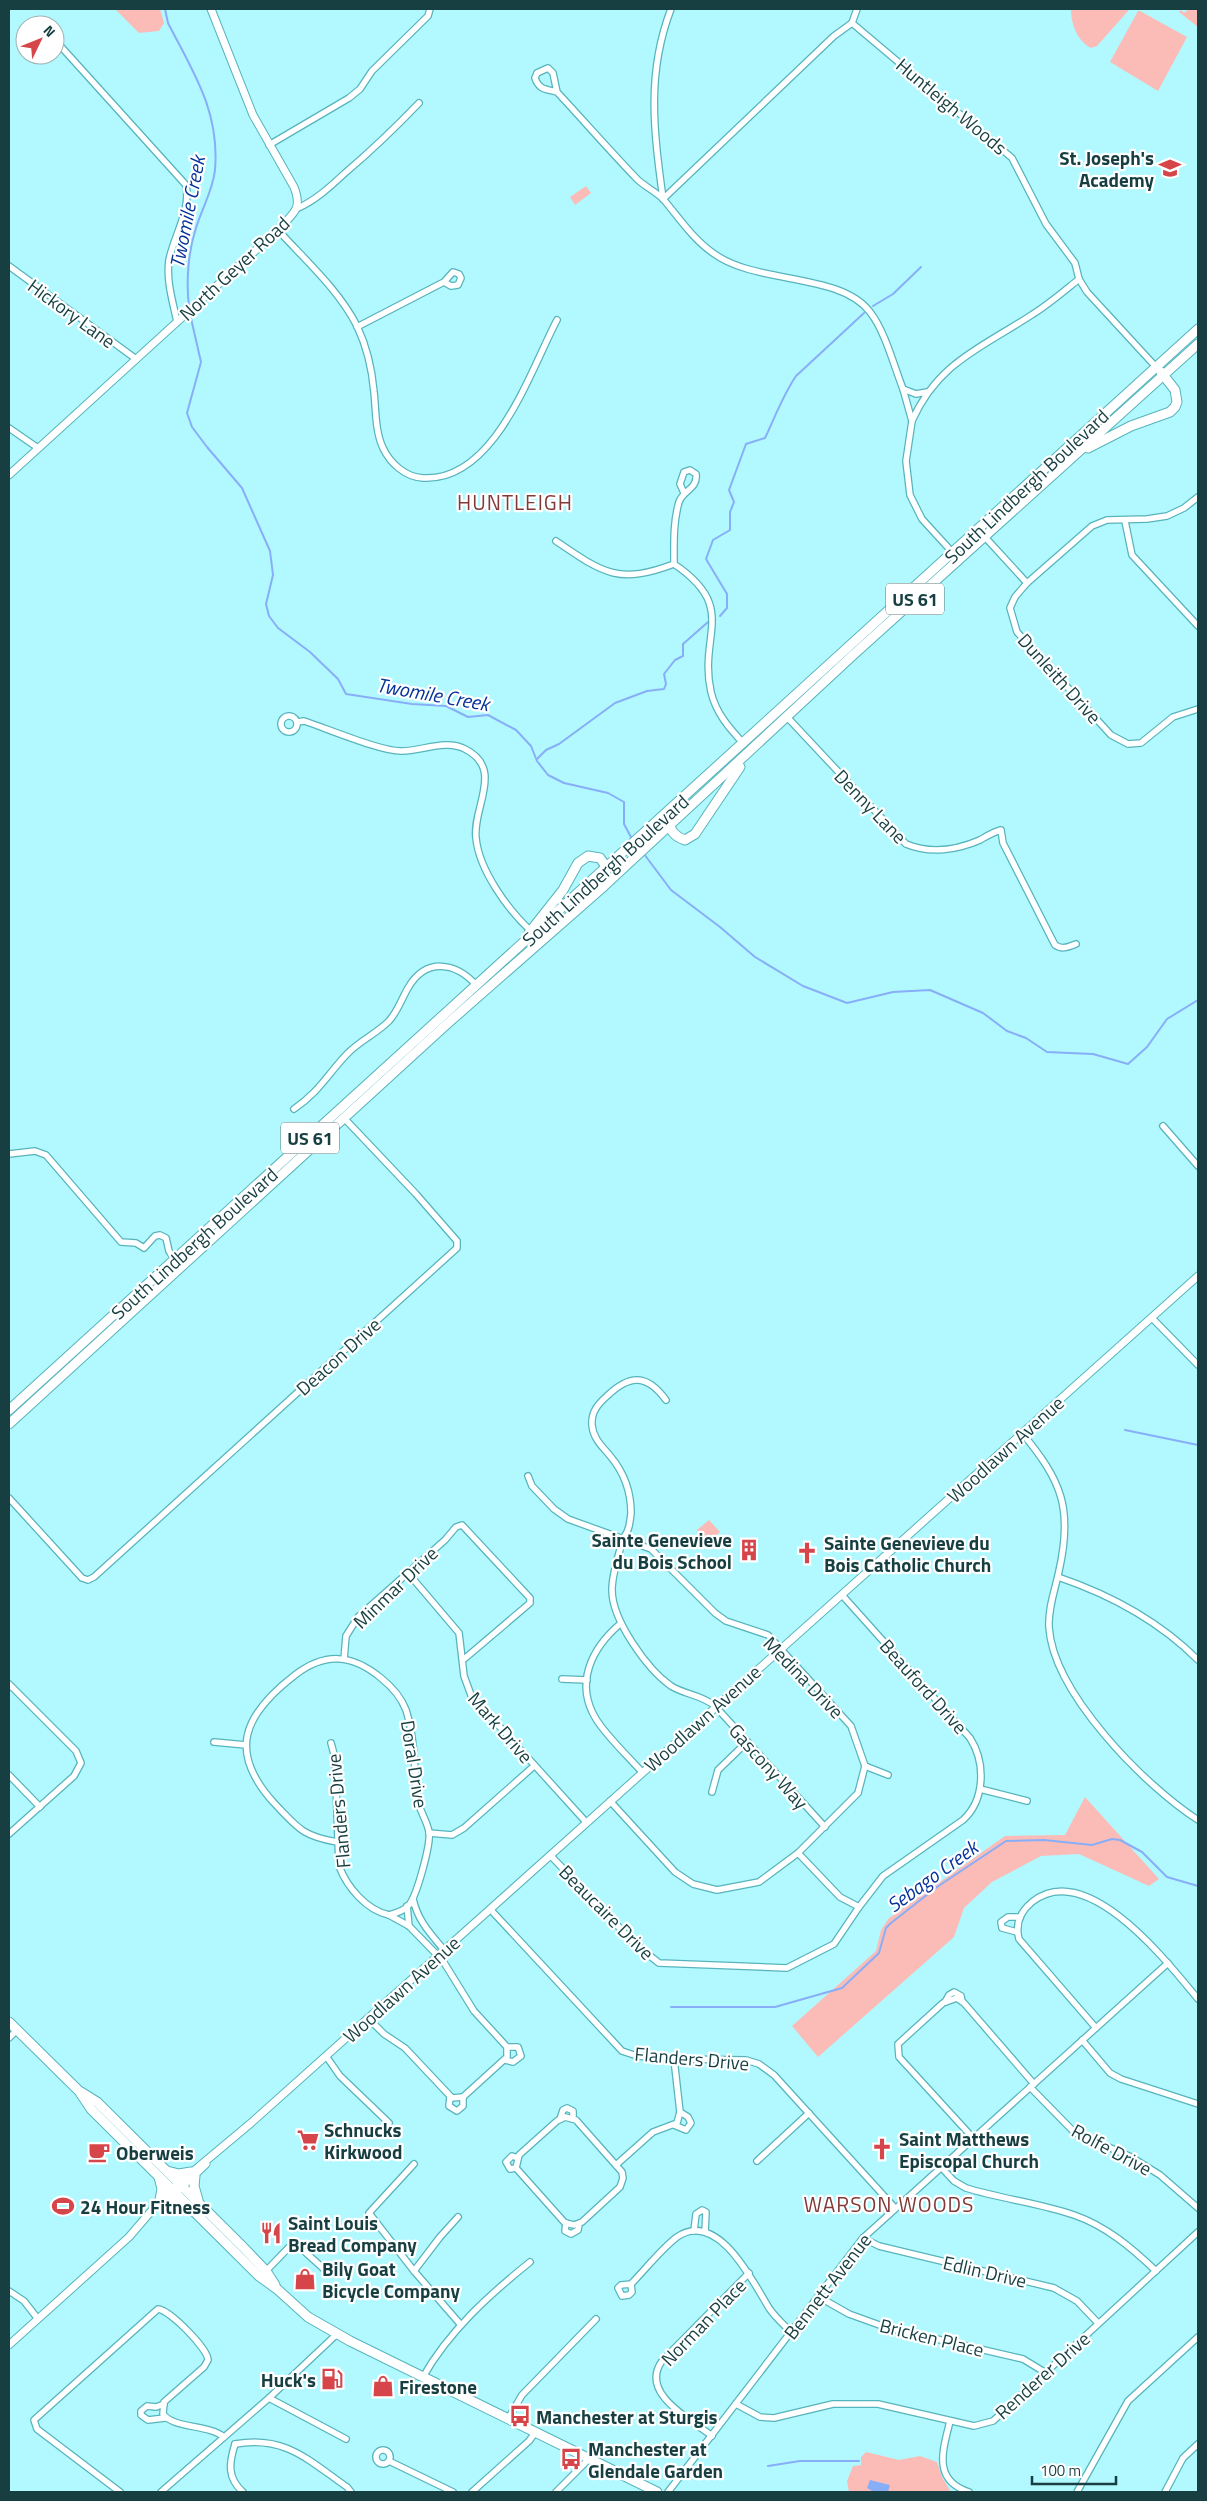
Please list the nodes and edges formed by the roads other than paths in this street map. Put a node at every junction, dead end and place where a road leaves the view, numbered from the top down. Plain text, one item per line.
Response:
1 (212, 9) edge
2 (430, 9) edge
3 (671, 9) edge
4 (857, 9) edge
5 (852, 23) junction
6 (65, 51) edge
7 (558, 92) junction
8 (419, 103) dead end
9 (269, 145) junction
10 (663, 199) junction
11 (298, 208) junction
12 (278, 230) junction
13 (9, 266) edge
14 (1079, 279) junction
15 (444, 282) dead end
16 (180, 319) junction
17 (557, 320) dead end
18 (357, 327) junction
19 (1198, 329) edge
20 (1198, 344) edge
21 (136, 359) junction
22 (1156, 367) junction
23 (1163, 375) junction
24 (903, 389) junction
25 (927, 392) junction
26 (912, 421) junction
27 (9, 428) edge
28 (38, 448) junction
29 (1075, 455) junction
30 (9, 475) edge
31 (684, 493) dead end
32 (1198, 497) edge
33 (1125, 521) junction
34 (984, 536) junction
35 (556, 541) dead end
36 (953, 553) junction
37 (674, 564) junction
38 (1027, 583) junction
39 (1198, 626) edge
40 (1198, 709) edge
41 (787, 717) junction
42 (297, 722) dead end
43 (744, 744) junction
44 (748, 754) junction
45 (671, 810) junction
46 (669, 826) junction
47 (606, 869) junction
48 (604, 886) junction
49 (531, 931) junction
50 (523, 944) junction
51 (1076, 944) dead end
52 (477, 986) junction
53 (294, 1109) dead end
54 (344, 1118) junction
55 (1163, 1126) dead end
56 (9, 1154) edge
57 (1198, 1166) edge
58 (175, 1260) junction
59 (1198, 1276) edge
60 (1152, 1318) junction
61 (1198, 1365) edge
62 (666, 1400) dead end
63 (10, 1406) edge
64 (20, 1414) junction
65 (9, 1424) edge
66 (1022, 1433) junction
67 (528, 1476) dead end
68 (9, 1498) edge
69 (623, 1538) junction
70 (408, 1573) junction
71 (1058, 1578) junction
72 (842, 1595) junction
73 (620, 1624) junction
74 (781, 1648) junction
75 (344, 1659) junction
76 (463, 1660) junction
77 (1198, 1660) edge
78 (562, 1679) dead end
79 (587, 1680) junction
80 (9, 1684) edge
81 (715, 1706) junction
82 (214, 1742) dead end
83 (747, 1742) junction
84 (331, 1743) dead end
85 (246, 1745) junction
86 (534, 1766) junction
87 (865, 1766) junction
88 (642, 1772) junction
89 (9, 1775) edge
90 (888, 1775) dead end
91 (980, 1789) junction
92 (712, 1792) dead end
93 (610, 1801) junction
94 (1027, 1801) dead end
95 (40, 1807) junction
96 (1198, 1820) edge
97 (586, 1822) junction
98 (825, 1827) junction
99 (9, 1834) edge
100 (429, 1834) junction
101 (337, 1842) junction
102 (798, 1853) junction
103 (550, 1855) junction
104 (413, 1899) junction
105 (408, 1906) junction
106 (858, 1907) junction
107 (490, 1909) junction
108 (389, 1915) junction
109 (1020, 1917) junction
110 (409, 1926) junction
111 (1017, 1932) junction
112 (444, 1950) junction
113 (437, 1956) junction
114 (1168, 1963) junction
115 (1198, 1999) edge
116 (368, 2018) junction
117 (9, 2022) edge
118 (1096, 2028) junction
119 (17, 2030) junction
120 (9, 2038) edge
121 (1082, 2040) junction
122 (507, 2047) junction
123 (326, 2056) junction
124 (674, 2059) junction
125 (505, 2060) junction
126 (1032, 2085) junction
127 (450, 2097) junction
128 (463, 2097) junction
129 (1198, 2104) edge
130 (680, 2112) junction
131 (809, 2114) junction
132 (389, 2123) dead end
133 (674, 2125) junction
134 (973, 2138) junction
135 (757, 2161) dead end
136 (414, 2164) dead end
137 (616, 2165) junction
138 (941, 2167) junction
139 (163, 2174) junction
140 (193, 2174) junction
141 (177, 2188) junction
142 (162, 2202) junction
143 (198, 2203) junction
144 (188, 2205) junction
145 (895, 2208) junction
146 (1198, 2208) edge
147 (458, 2217) dead end
148 (566, 2224) junction
149 (576, 2224) junction
150 (694, 2231) junction
151 (705, 2232) junction
152 (1198, 2232) edge
153 (863, 2238) junction
154 (530, 2262) dead end
155 (266, 2270) junction
156 (325, 2270) dead end
157 (414, 2271) junction
158 (1156, 2271) junction
159 (749, 2273) junction
160 (631, 2284) dead end
161 (277, 2289) junction
162 (9, 2291) edge
163 (819, 2297) junction
164 (38, 2319) junction
165 (596, 2319) dead end
166 (1098, 2323) junction
167 (461, 2325) junction
168 (790, 2331) junction
169 (338, 2334) junction
170 (1198, 2337) edge
171 (9, 2345) edge
172 (1046, 2373) junction
173 (423, 2377) junction
174 (269, 2398) junction
175 (164, 2404) junction
176 (736, 2404) junction
177 (165, 2418) junction
178 (508, 2419) junction
179 (950, 2421) junction
180 (535, 2433) junction
181 (225, 2435) junction
182 (712, 2436) junction
183 (346, 2439) dead end
184 (235, 2444) junction
185 (1198, 2444) edge
186 (589, 2459) junction
187 (389, 2461) dead end
188 (120, 2492) edge
189 (161, 2492) edge
190 (243, 2492) edge
191 (351, 2492) edge
192 (453, 2492) edge
193 (472, 2492) edge
194 (556, 2492) edge
195 (656, 2492) edge
196 (668, 2492) edge
197 (969, 2492) edge
198 (1076, 2492) edge
199 (1165, 2492) edge

1 - 9 street, North Geyer Road
2 - 9 street
3 - 10 street
4 - 5 street
5 - 10 street
5 - 14 street, Huntleigh Woods
6 - 16 street
7 - 7 street
7 - 10 street
8 - 11 street
9 - 11 street, North Geyer Road
10 - 24 street
11 - 12 street, North Geyer Road
12 - 16 street, North Geyer Road
12 - 18 street
13 - 21 street, Hickory Lane
14 - 22 street, Huntleigh Woods
14 - 25 street
15 - 18 street
16 - 21 street, North Geyer Road
17 - 18 street
19 - 22 main road, South Lindbergh Boulevard / US 61
20 - 23 main road, South Lindbergh Boulevard / US 61
21 - 28 street, North Geyer Road
22 - 23 main road
22 - 36 main road, South Lindbergh Boulevard / US 61
23 - 29 main road, South Lindbergh Boulevard / US 61
23 - 29 main road
24 - 25 street
24 - 26 street
25 - 26 street
26 - 36 street
27 - 28 street
28 - 30 street, North Geyer Road
29 - 34 main road, South Lindbergh Boulevard / US 61
31 - 37 street
32 - 33 street, Dunleith Drive
33 - 38 street, Dunleith Drive
33 - 39 street
34 - 38 street
34 - 41 main road, South Lindbergh Boulevard / US 61
35 - 37 street
36 - 43 main road, South Lindbergh Boulevard / US 61
37 - 43 street
38 - 40 street, Dunleith Drive
41 - 44 main road, South Lindbergh Boulevard / US 61
41 - 51 street, Denny Lane
42 - 49 street
43 - 45 main road, South Lindbergh Boulevard / US 61
44 - 46 main road, South Lindbergh Boulevard / US 61
44 - 46 main road
45 - 46 main road
45 - 47 main road, South Lindbergh Boulevard / US 61
46 - 48 main road, South Lindbergh Boulevard / US 61
47 - 48 main road
47 - 49 main road
47 - 50 main road, South Lindbergh Boulevard / US 61
48 - 54 main road, South Lindbergh Boulevard / US 61
49 - 50 main road
50 - 52 main road, South Lindbergh Boulevard / US 61
52 - 53 street
52 - 58 main road, South Lindbergh Boulevard / US 61
54 - 64 main road, South Lindbergh Boulevard / US 61
54 - 68 street, Deacon Drive
55 - 57 street
56 - 58 street
58 - 63 main road, South Lindbergh Boulevard / US 61
59 - 60 street, Woodlawn Avenue
60 - 61 street
60 - 66 street, Woodlawn Avenue
62 - 69 street, Gascony Way
63 - 64 street
64 - 65 main road, South Lindbergh Boulevard / US 61
66 - 71 street
66 - 72 street, Woodlawn Avenue
67 - 69 street, Medina Drive
69 - 73 street, Gascony Way
69 - 74 street, Medina Drive
70 - 75 street, Minmar Drive
70 - 76 street, Mark Drive
70 - 76 street, Minmar Drive
71 - 77 street
71 - 96 street
72 - 74 street, Woodlawn Avenue
72 - 91 street, Beauford Drive
73 - 79 street
73 - 81 street, Gascony Way
74 - 81 street, Woodlawn Avenue
74 - 87 street, Medina Drive
75 - 85 street
75 - 100 street, Doral Drive
76 - 86 street, Mark Drive
78 - 79 street
79 - 88 street
80 - 95 street
81 - 83 street, Gascony Way
81 - 88 street, Woodlawn Avenue
82 - 85 street
83 - 92 street
83 - 98 street, Gascony Way
84 - 101 street, Flanders Drive
85 - 101 street
86 - 97 street, Mark Drive
86 - 100 street
87 - 90 street
87 - 98 street
88 - 93 street, Woodlawn Avenue
89 - 95 street
91 - 94 street
91 - 106 street, Beaucaire Drive
93 - 97 street, Woodlawn Avenue
93 - 102 street
95 - 99 street
97 - 103 street, Woodlawn Avenue
98 - 102 street
100 - 104 street, Doral Drive
101 - 108 street, Flanders Drive
102 - 106 street
103 - 106 street, Beaucaire Drive
103 - 107 street, Woodlawn Avenue
104 - 105 street
104 - 112 street
105 - 108 street
105 - 110 street
107 - 112 street, Woodlawn Avenue
107 - 124 street, Flanders Drive
108 - 110 street, Flanders Drive
109 - 111 street
109 - 111 street
109 - 114 street
110 - 113 street, Flanders Drive
111 - 118 street
112 - 113 street, Woodlawn Avenue
113 - 116 street, Woodlawn Avenue
113 - 122 street, Flanders Drive
114 - 115 street
114 - 118 street, Bennett Avenue
116 - 123 street, Woodlawn Avenue
116 - 127 street
117 - 119 main road
118 - 121 street, Bennett Avenue
119 - 120 street
119 - 139 main road
121 - 126 street, Bennett Avenue
121 - 129 street
122 - 125 street
122 - 125 street, Flanders Drive
123 - 132 street
123 - 140 street, Woodlawn Avenue
124 - 130 street
124 - 131 street, Flanders Drive
125 - 128 street
126 - 134 street, Bennett Avenue
126 - 134 street, Rolfe Drive
126 - 146 street, Rolfe Drive
127 - 128 street
127 - 128 street
130 - 133 street
130 - 133 street
131 - 135 street
131 - 145 street, Flanders Drive
133 - 137 street
134 - 138 street, Bennett Avenue
136 - 157 street
137 - 148 street
137 - 149 street
138 - 145 street, Bennett Avenue
138 - 158 street
139 - 140 main road
139 - 141 main road
139 - 142 main road
140 - 141 street, Woodlawn Avenue
140 - 143 main road
141 - 142 street, Woodlawn Avenue
141 - 143 main road
141 - 144 main road
142 - 144 main road
142 - 164 street, Woodlawn Avenue
143 - 155 main road
144 - 161 main road
145 - 153 street, Bennett Avenue
147 - 157 street
148 - 149 street
148 - 149 street
150 - 151 street
150 - 151 street
150 - 160 street
151 - 159 street
152 - 158 street, Renderer Drive
153 - 163 street, Bennett Avenue
153 - 166 street, Edlin Drive
154 - 167 street
155 - 156 street
155 - 161 main road
157 - 167 street
158 - 166 street, Renderer Drive
159 - 168 street
159 - 182 street, Norman Place
161 - 169 main road
162 - 164 street
163 - 168 street, Bennett Avenue
163 - 172 street, Bricken Place
164 - 171 street, Woodlawn Avenue
165 - 178 street
166 - 172 street, Renderer Drive
167 - 173 street
168 - 176 street, Bennett Avenue
169 - 173 main road
169 - 174 street
170 - 198 street
172 - 179 street, Renderer Drive
173 - 178 main road
174 - 181 street
174 - 183 street
175 - 177 street
175 - 177 street
175 - 188 street
176 - 179 street, Renderer Drive
176 - 182 street, Bennett Avenue
177 - 181 street
178 - 180 main road
179 - 197 street
180 - 186 main road
180 - 193 street
181 - 184 street
181 - 189 street
182 - 196 street, Bennett Avenue
184 - 190 street
184 - 191 street
185 - 199 street
186 - 194 street
186 - 195 main road
187 - 192 street

